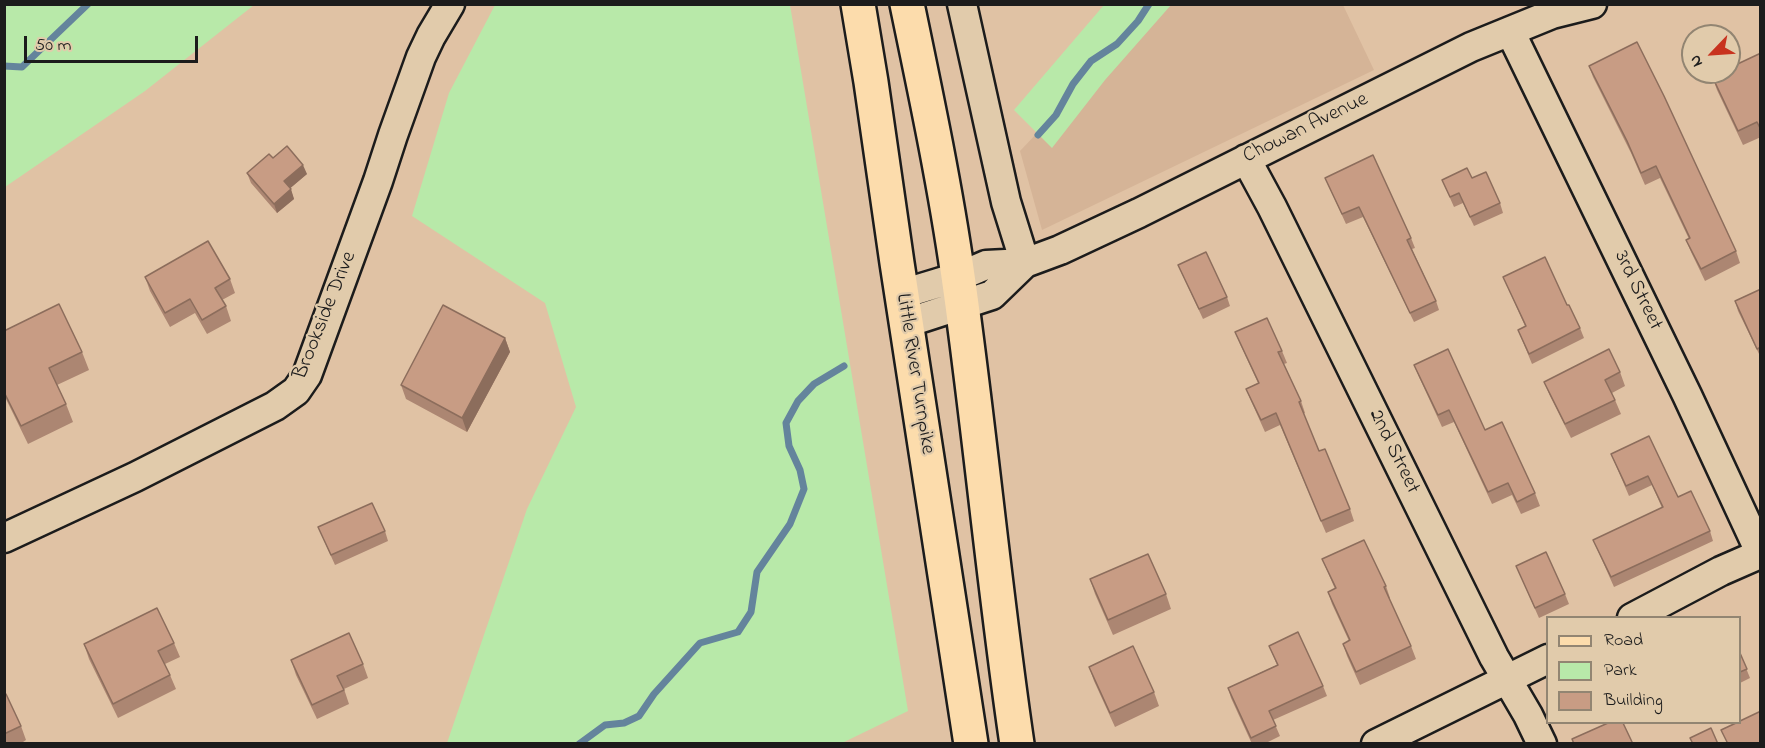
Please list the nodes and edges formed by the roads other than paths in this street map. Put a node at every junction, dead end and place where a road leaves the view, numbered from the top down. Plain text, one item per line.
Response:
1 (450, 4) edge
2 (858, 4) edge
3 (907, 4) edge
4 (962, 4) edge
5 (1592, 4) edge
6 (1510, 31) junction
7 (1246, 159) junction
8 (1025, 263) junction
9 (960, 291) junction
10 (904, 308) junction
11 (4, 538) edge
12 (1761, 553) edge
13 (1636, 616) edge
14 (1546, 660) edge
15 (1507, 679) junction
16 (971, 744) edge
17 (1017, 744) edge
18 (1376, 744) edge
19 (1542, 744) edge

1 - 11 street, Brookside Drive
2 - 10 main road, Little River Turnpike
3 - 9 main road
4 - 8 street
5 - 6 street, Chowan Avenue
6 - 7 street, Chowan Avenue
6 - 12 street, 3rd Street
7 - 8 street, Chowan Avenue
7 - 15 street, 2nd Street
8 - 9 street, Chowan Avenue
9 - 10 street, Chowan Avenue
9 - 17 main road
10 - 16 main road, Little River Turnpike
12 - 13 street
14 - 15 street
15 - 18 street
15 - 19 street, 2nd Street

